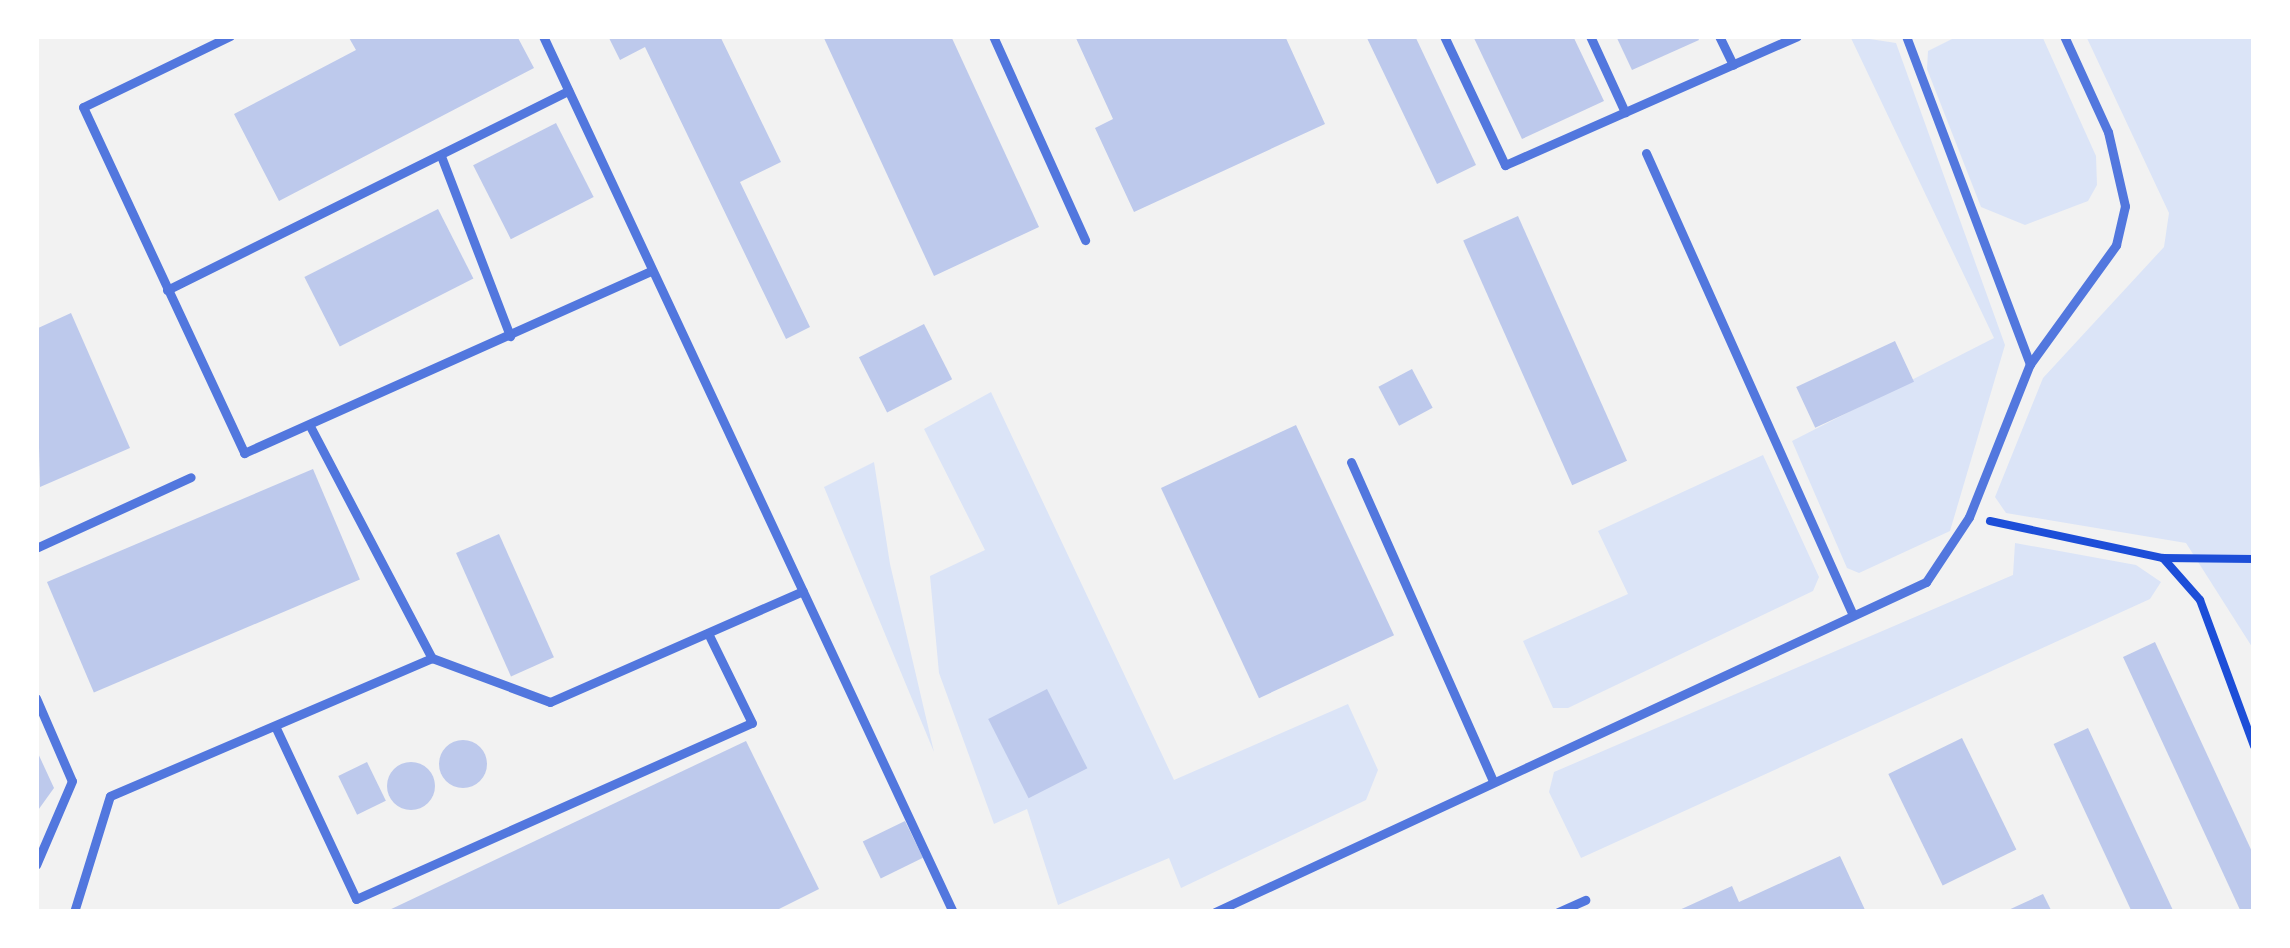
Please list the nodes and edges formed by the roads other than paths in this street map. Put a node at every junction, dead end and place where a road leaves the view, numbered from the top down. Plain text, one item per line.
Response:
1 (230, 36) edge
2 (543, 36) edge
3 (993, 36) edge
4 (1444, 36) edge
5 (1590, 36) edge
6 (1719, 36) edge
7 (1797, 36) edge
8 (1906, 36) edge
9 (2064, 36) edge
10 (1733, 65) junction
11 (568, 91) junction
12 (1625, 112) junction
13 (1646, 153) dead end
14 (441, 156) junction
15 (1084, 240) dead end
16 (651, 271) junction
17 (167, 290) junction
18 (510, 336) junction
19 (2030, 364) junction
20 (311, 428) junction
21 (1351, 462) dead end
22 (191, 477) dead end
23 (36, 548) edge
24 (803, 591) junction
25 (1853, 615) junction
26 (708, 633) junction
27 (432, 658) junction
28 (36, 698) edge
29 (275, 726) junction
30 (1493, 782) junction
31 (36, 865) edge
32 (1585, 899) dead end
33 (74, 912) edge
34 (953, 912) edge
35 (1215, 912) edge
36 (1558, 912) edge

1 - 17 lane
2 - 11 lane
3 - 15 lane
4 - 12 lane
5 - 12 lane
6 - 10 lane
7 - 10 lane
8 - 19 lane
9 - 19 lane
10 - 12 lane
11 - 14 lane
11 - 16 lane
13 - 25 lane
14 - 17 lane
14 - 18 lane
16 - 18 lane
16 - 24 lane
17 - 20 lane
18 - 20 lane
19 - 25 lane
20 - 27 lane
21 - 30 lane
22 - 23 lane
24 - 26 lane
24 - 34 lane
25 - 30 lane
26 - 27 lane
26 - 29 lane
27 - 29 lane
28 - 31 lane
29 - 33 lane
30 - 35 lane
32 - 36 lane

